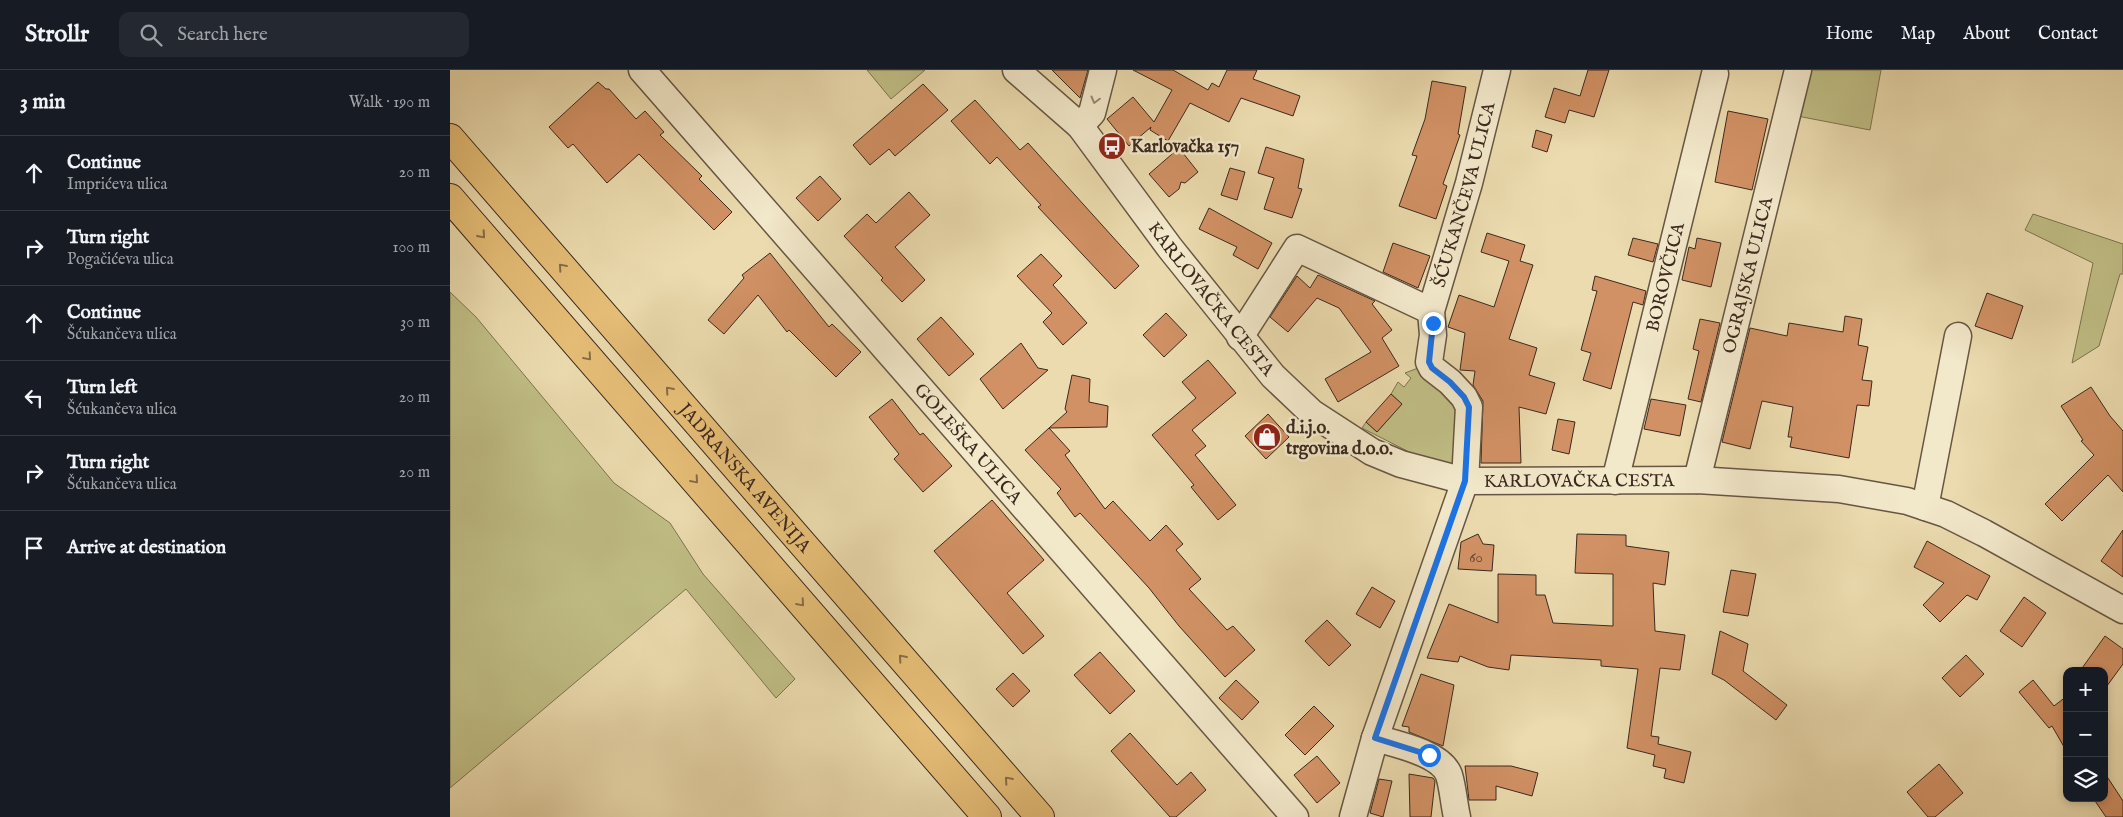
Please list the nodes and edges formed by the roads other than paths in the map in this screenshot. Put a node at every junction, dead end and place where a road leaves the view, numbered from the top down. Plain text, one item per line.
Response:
1 (642, 70) edge
2 (1016, 70) edge
3 (1104, 70) edge
4 (1498, 70) edge
5 (1798, 70) edge
6 (1715, 74) dead end
7 (1080, 126) junction
8 (450, 138) edge
9 (450, 198) edge
10 (1431, 311) junction
11 (1958, 336) dead end
12 (1240, 337) junction
13 (1697, 480) junction
14 (1465, 481) junction
15 (1615, 481) junction
16 (1924, 507) junction
17 (2123, 610) edge
18 (1375, 738) junction
19 (987, 817) edge
20 (1040, 817) edge
21 (1295, 817) edge
22 (1353, 817) edge
23 (1457, 817) edge

1 - 21 street, GOLEŠKA ULICA
2 - 7 street, KARLOVAČKA CESTA
3 -> 7 street
4 - 10 street, ŠĆUKANČEVA ULICA
5 - 13 street, OGRAJSKA ULICA
6 - 15 street, BOROVČICA
7 - 12 street, KARLOVAČKA CESTA
20 -> 8 main road, JADRANSKA AVENIJA
9 -> 19 main road
10 - 12 street
10 - 14 street, ŠĆUKANČEVA ULICA
11 - 16 street
12 - 14 street, KARLOVAČKA CESTA
13 - 15 street, KARLOVAČKA CESTA
13 - 16 street, KARLOVAČKA CESTA
14 - 15 street, KARLOVAČKA CESTA
14 - 18 street, ŠĆUKANČEVA ULICA
16 - 17 street, KARLOVAČKA CESTA
18 - 22 street, ŠĆUKANČEVA ULICA
18 - 23 street

